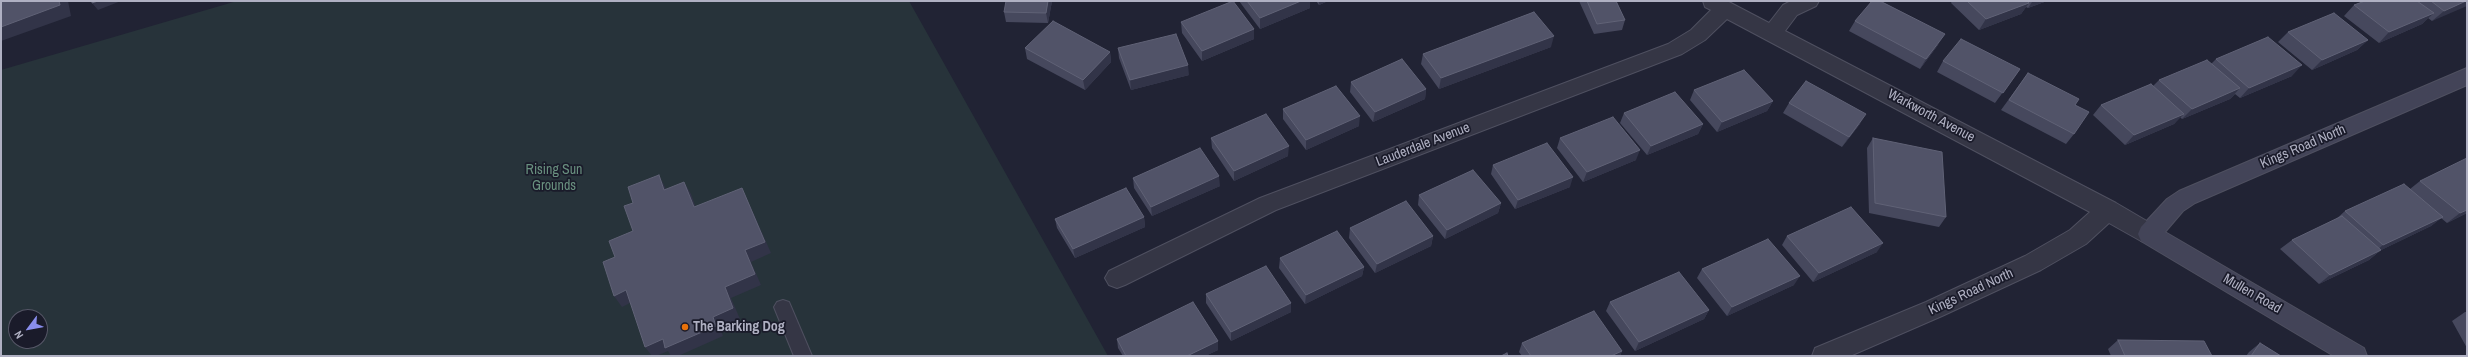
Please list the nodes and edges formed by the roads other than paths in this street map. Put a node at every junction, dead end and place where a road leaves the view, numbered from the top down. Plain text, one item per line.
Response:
1 (1809, 1) edge
2 (1718, 5) edge
3 (1772, 32) junction
4 (2467, 76) edge
5 (2108, 210) junction
6 (2149, 234) junction
7 (1116, 278) dead end
8 (783, 307) dead end
9 (803, 356) edge
10 (1824, 356) edge
11 (2355, 356) edge

1 - 3 street
2 - 3 street, Warkworth Avenue
2 - 7 street, Lauderdale Avenue
3 - 5 street, Warkworth Avenue
4 - 6 street, Kings Road North
5 - 6 street, Warkworth Avenue
5 - 10 street, Kings Road North
6 - 11 street, Mullen Road
8 - 9 lane

